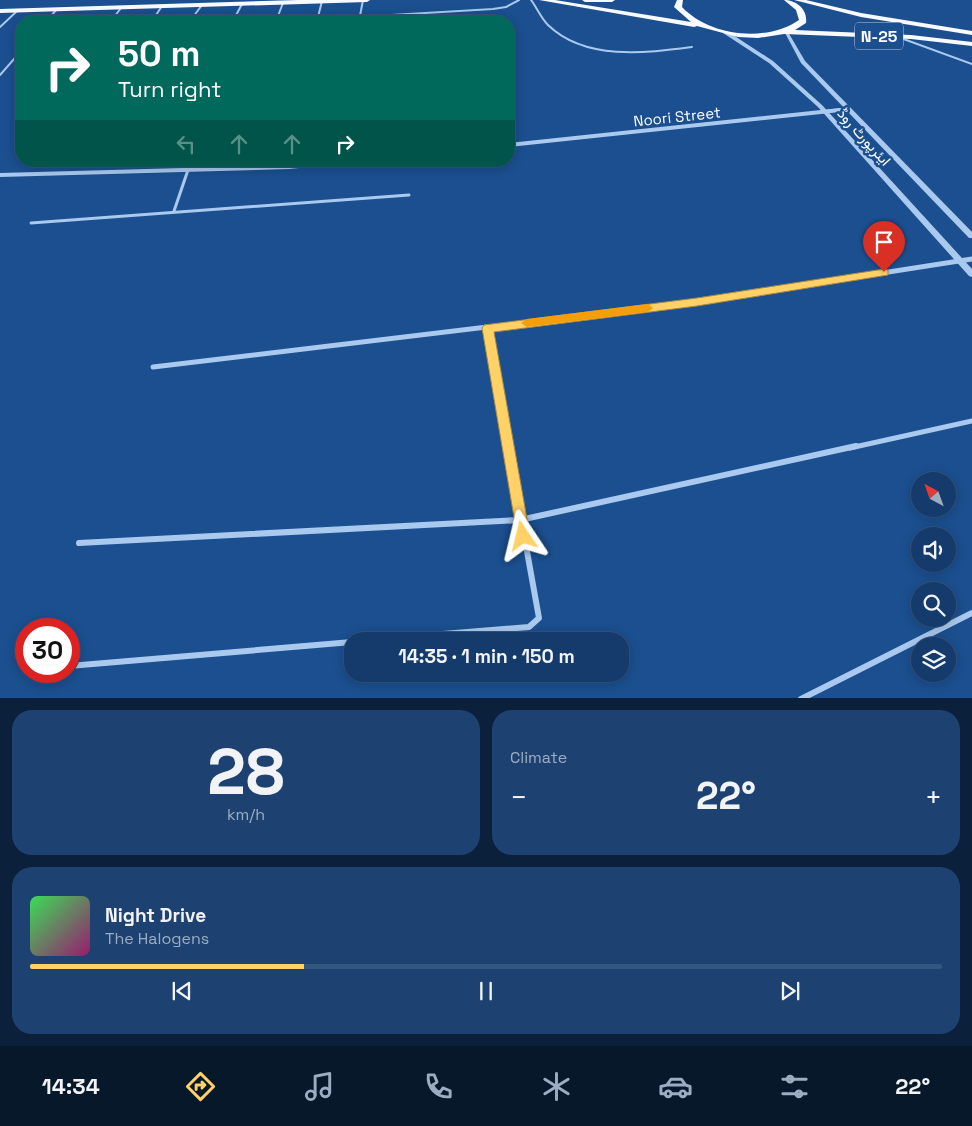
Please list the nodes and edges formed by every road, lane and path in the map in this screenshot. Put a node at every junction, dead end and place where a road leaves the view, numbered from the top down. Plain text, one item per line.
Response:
1 (339, 0) edge
2 (363, 0) edge
3 (367, 0) edge
4 (519, 0) edge
5 (533, 0) edge
6 (542, 0) edge
7 (612, 0) edge
8 (680, 0) edge
9 (787, 0) edge
10 (797, 0) edge
11 (322, 1) junction
12 (283, 3) junction
13 (242, 4) junction
14 (202, 5) junction
15 (162, 6) junction
16 (121, 8) junction
17 (56, 10) junction
18 (17, 11) junction
19 (0, 12) edge
20 (425, 14) joint
21 (51, 15) edge
22 (116, 15) edge
23 (156, 15) edge
24 (194, 15) edge
25 (236, 15) edge
26 (278, 15) edge
27 (318, 15) edge
28 (360, 15) edge
29 (391, 15) dead end
30 (704, 26) junction
31 (0, 27) edge
32 (725, 32) junction
33 (786, 32) junction
34 (972, 33) edge
35 (898, 37) junction
36 (972, 44) edge
37 (692, 47) dead end
38 (15, 57) edge
39 (972, 64) edge
40 (0, 75) edge
41 (848, 109) junction
42 (826, 113) junction
43 (515, 144) edge
44 (289, 167) edge
45 (188, 170) junction
46 (0, 175) edge
47 (409, 195) dead end
48 (174, 211) junction
49 (31, 223) dead end
50 (972, 236) edge
51 (972, 259) edge
52 (959, 260) junction
53 (972, 274) edge
54 (488, 328) junction
55 (153, 367) dead end
56 (972, 422) edge
57 (520, 520) junction
58 (79, 543) dead end
59 (972, 613) edge
60 (468, 632) edge
61 (344, 643) edge
62 (80, 665) edge
63 (801, 698) edge

1 - 2 highway
1 - 11 highway
2 - 3 highway
2 - 28 lane
4 - 20 lane
5 - 6 highway, N-25
5 - 37 lane
6 - 7 highway, N-25
6 - 30 highway, N-25
8 - 30 highway, N-25
9 - 33 highway
10 - 34 highway, N-25
11 - 12 highway
11 - 27 lane
12 - 13 highway
12 - 26 lane
13 - 14 highway
13 - 25 lane
14 - 15 highway
14 - 24 lane
15 - 16 highway
15 - 23 lane
16 - 17 highway
16 - 22 lane
17 - 18 highway
17 - 21 lane
18 - 19 highway
18 - 31 lane
20 - 29 lane
30 - 32 highway, N-25
32 - 33 highway, N-25
32 - 42 street, ایئرپورٹ روڈ
33 - 35 highway, N-25
33 - 41 street, ایئرپورٹ روڈ
35 - 36 highway, N-25
35 - 39 lane
38 - 40 lane
41 - 42 street, Noori Street
41 - 50 street, ایئرپورٹ روڈ
42 - 43 street, Noori Street
42 - 52 street, ایئرپورٹ روڈ
44 - 45 street
45 - 46 street
45 - 48 lane
47 - 48 lane
48 - 49 lane
51 - 52 street
52 - 53 street, ایئرپورٹ روڈ
52 - 54 street
54 - 55 street
54 - 57 street
56 - 57 street
57 - 58 street
57 - 60 street
59 - 63 street
61 - 62 street

